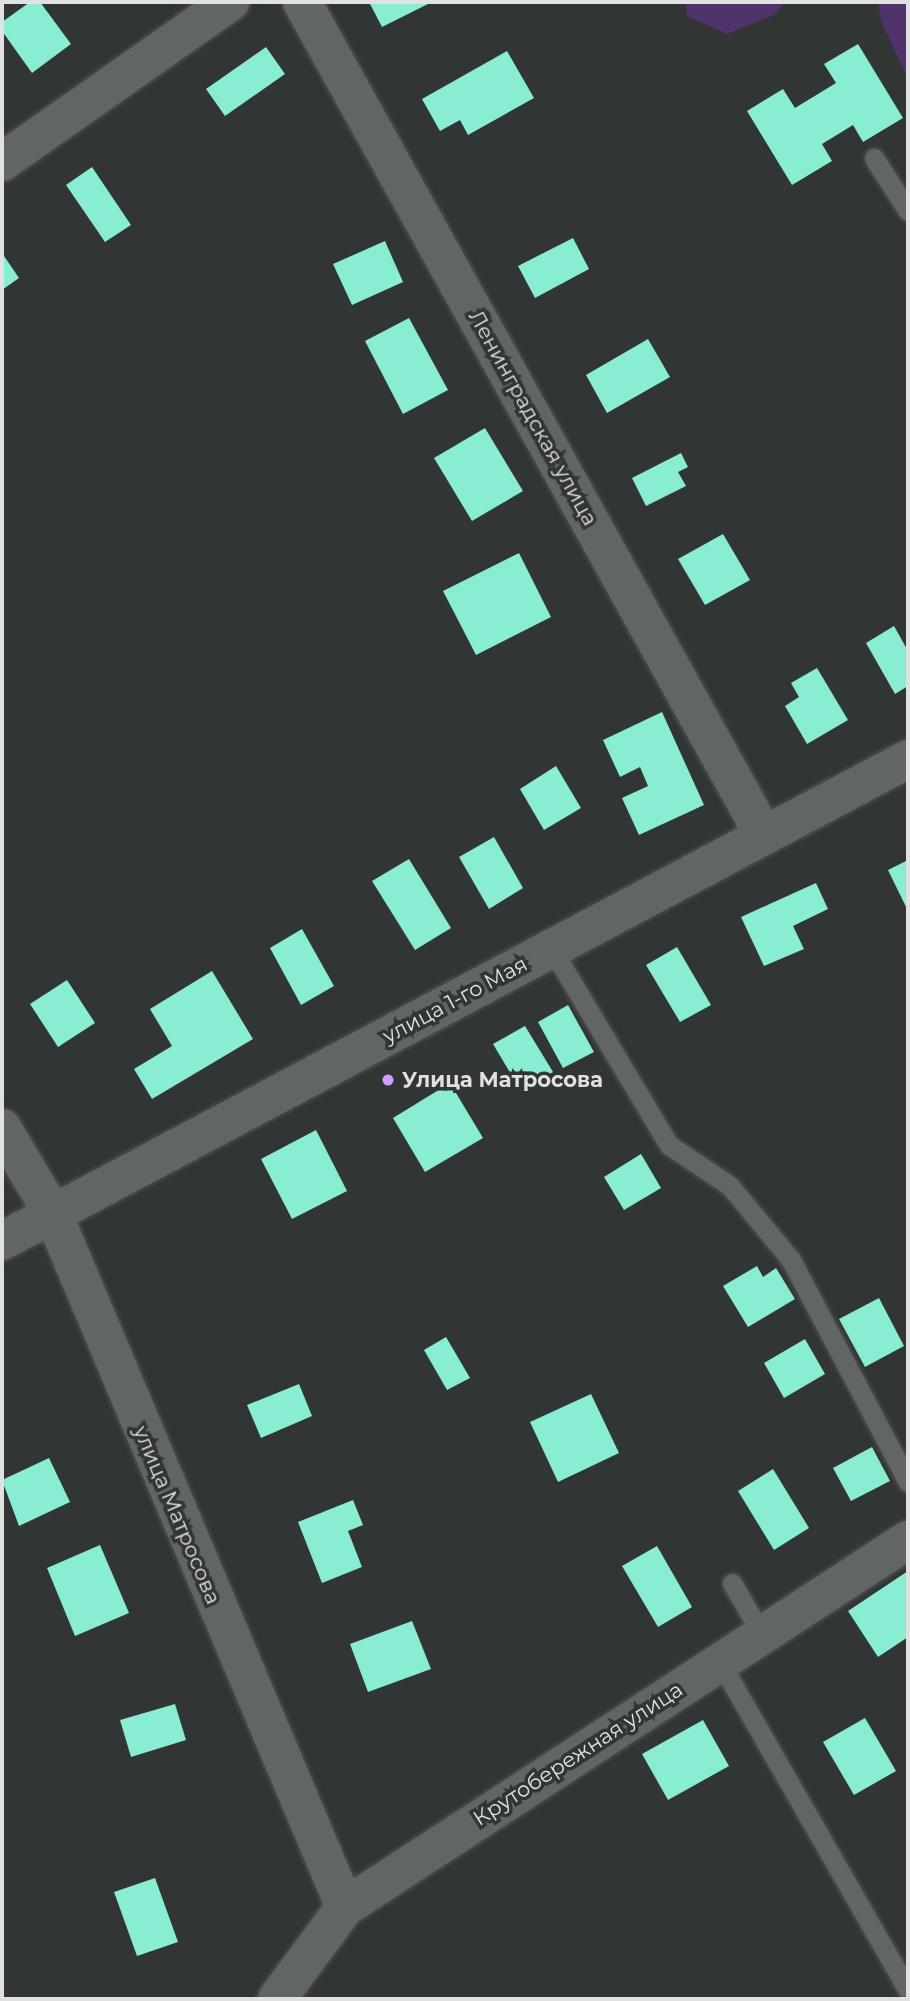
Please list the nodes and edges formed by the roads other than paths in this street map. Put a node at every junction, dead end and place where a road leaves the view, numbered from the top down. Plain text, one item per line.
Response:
1 (230, 2) edge
2 (302, 2) edge
3 (874, 158) dead end
4 (2, 162) edge
5 (908, 211) edge
6 (908, 760) edge
7 (764, 835) junction
8 (552, 949) junction
9 (2, 1128) edge
10 (53, 1214) junction
11 (2, 1241) edge
12 (908, 1482) edge
13 (908, 1539) edge
14 (732, 1583) dead end
15 (762, 1635) junction
16 (720, 1662) junction
17 (345, 1908) junction
18 (908, 1990) edge
19 (277, 1999) edge

1 - 4 street
2 - 7 street, Ленинградская улица
3 - 5 lane
6 - 7 street, улица 1-го Мая
7 - 8 street, улица 1-го Мая
8 - 10 street, улица 1-го Мая
8 - 12 lane
9 - 10 street, улица Матросова
10 - 11 street, улица 1-го Мая
10 - 17 street, улица Матросова
13 - 15 street, Крутобережная улица
14 - 15 lane
15 - 16 street, Крутобережная улица
16 - 17 street, Крутобережная улица
16 - 18 lane
17 - 19 street, Крутобережная улица

